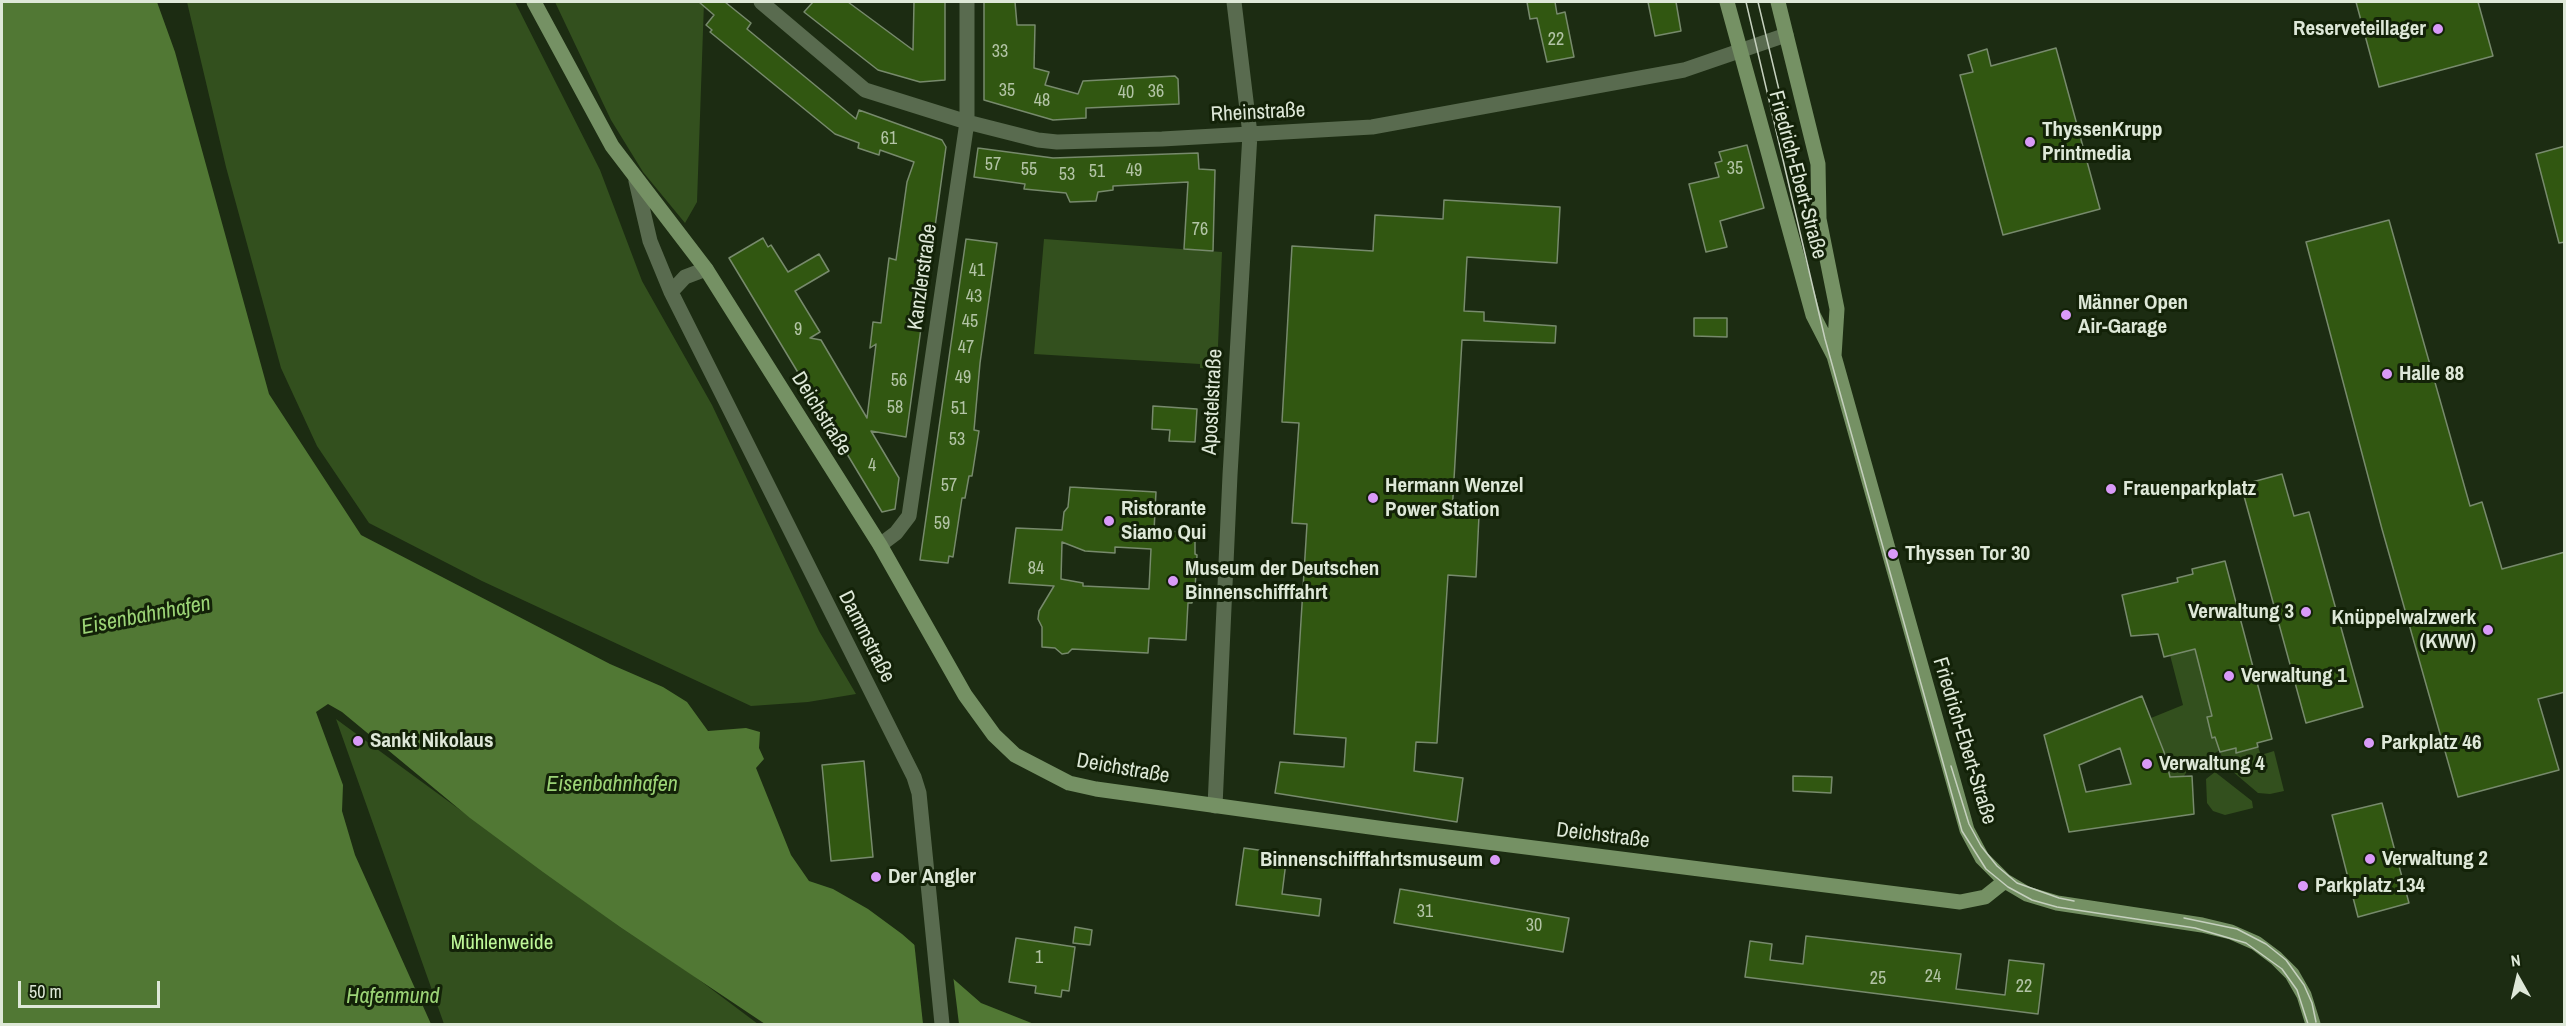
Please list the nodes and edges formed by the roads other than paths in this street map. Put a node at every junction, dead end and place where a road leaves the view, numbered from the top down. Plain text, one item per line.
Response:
1 (534, 2) edge
2 (761, 2) edge
3 (967, 2) edge
4 (1234, 2) edge
5 (1727, 2) edge
6 (1778, 2) edge
7 (1786, 35) junction
8 (1740, 51) junction
9 (967, 122) junction
10 (1250, 134) junction
11 (636, 181) junction
12 (706, 269) junction
13 (671, 292) junction
14 (1834, 356) junction
15 (880, 545) junction
16 (1215, 806) junction
17 (2006, 882) junction
18 (942, 1024) edge
19 (2313, 1024) edge

1 - 11 street, Deichstraße
2 - 9 street, Rheinstraße
3 - 9 street, Kanzlerstraße
4 - 10 street, Apostelstraße
5 - 8 street, Friedrich-Ebert-Straße
6 - 7 street, Friedrich-Ebert-Straße
7 - 8 street, Rheinstraße
7 - 14 street, Friedrich-Ebert-Straße
8 - 10 street, Rheinstraße
8 - 14 street, Friedrich-Ebert-Straße
9 - 10 street, Rheinstraße
9 - 15 street, Kanzlerstraße
10 - 16 street, Apostelstraße
11 - 12 street, Deichstraße
11 - 13 street, Dammstraße
12 - 13 street
12 - 15 street, Deichstraße
13 - 18 street, Dammstraße
14 - 17 street, Friedrich-Ebert-Straße
15 - 16 street, Deichstraße
16 - 17 street, Deichstraße
17 - 19 street, Friedrich-Ebert-Straße

